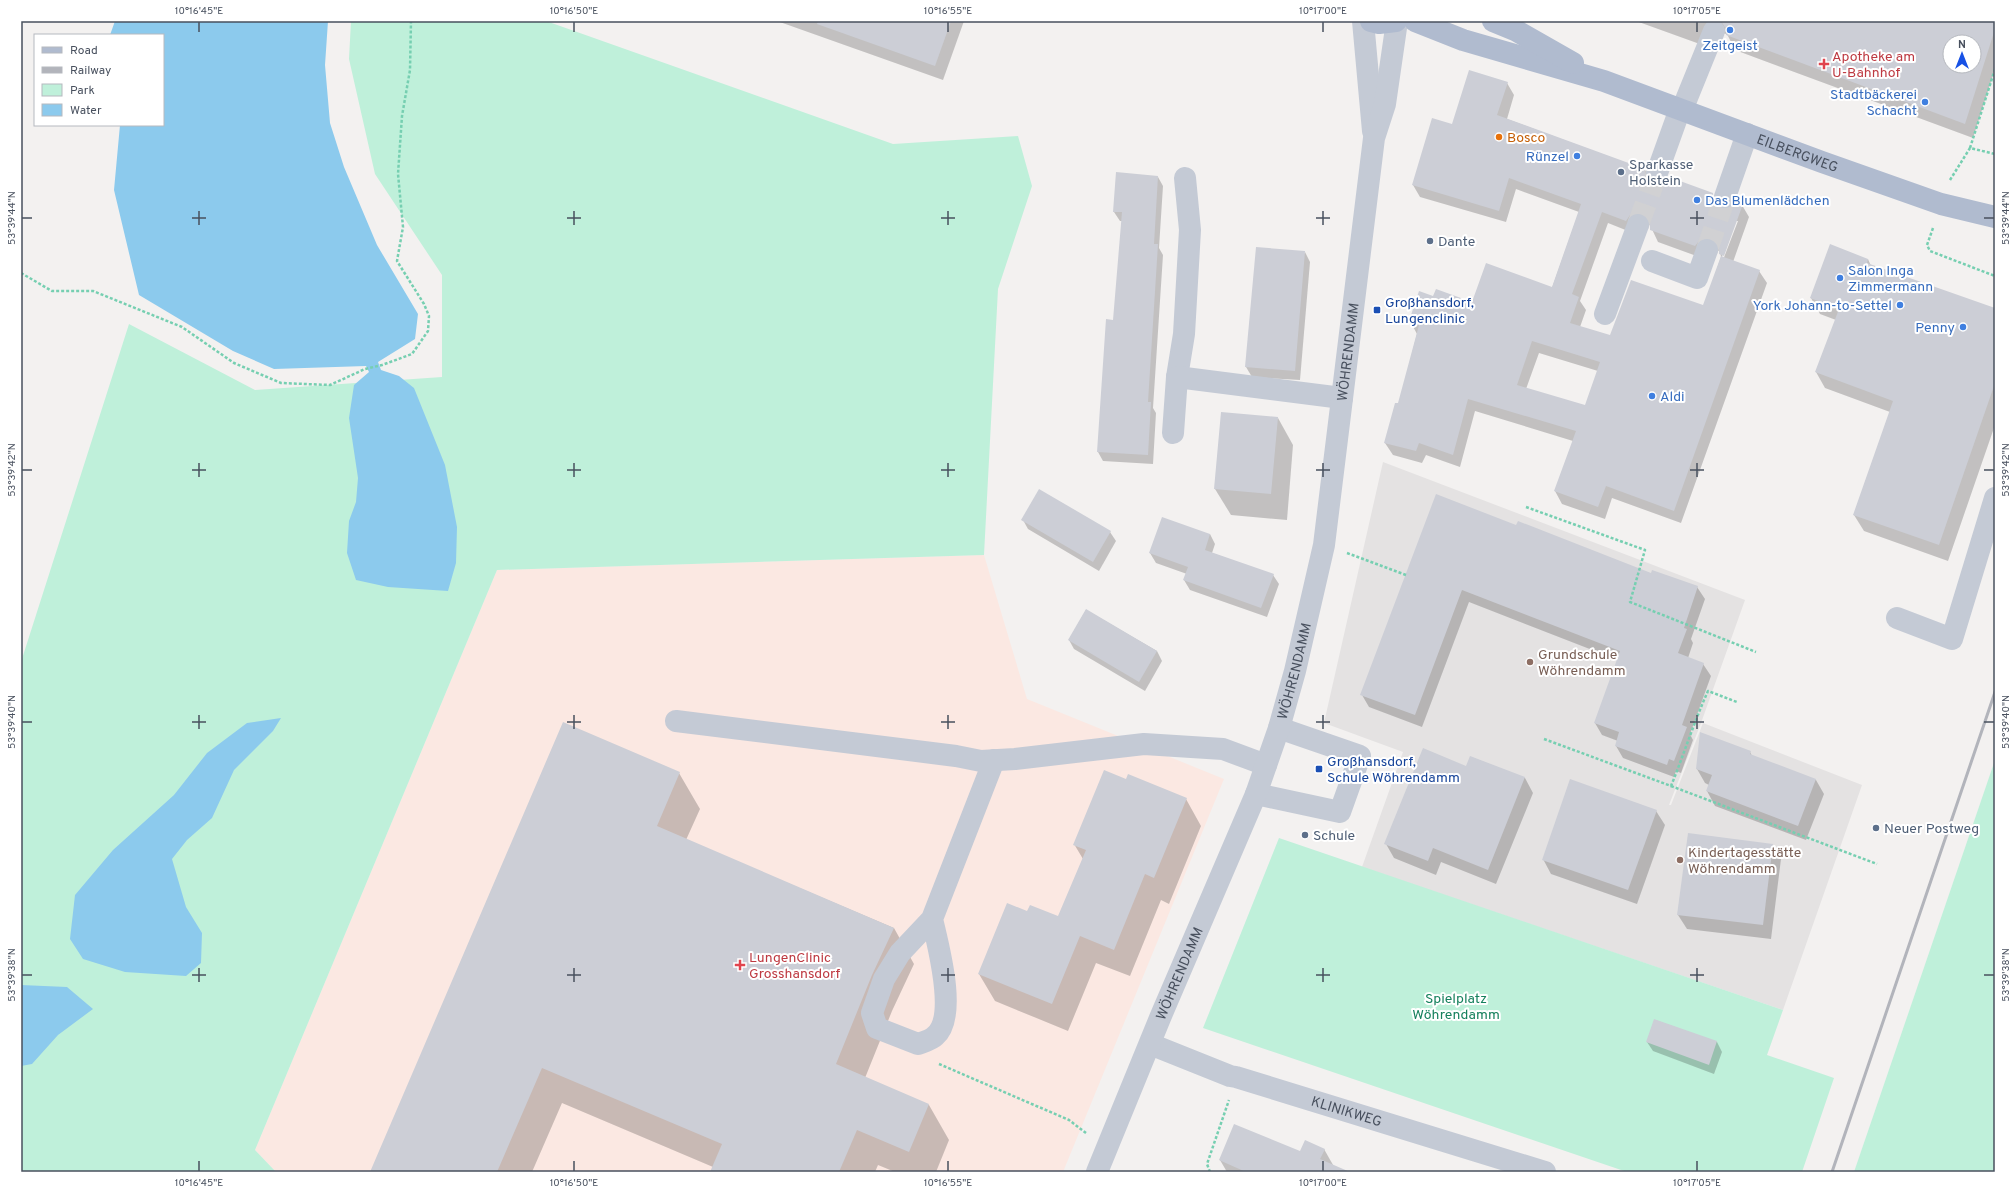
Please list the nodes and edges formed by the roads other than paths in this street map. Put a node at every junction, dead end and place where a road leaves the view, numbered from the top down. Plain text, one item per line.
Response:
1 (1363, 21) edge
2 (1370, 21) edge
3 (1396, 21) edge
4 (1415, 21) edge
5 (1493, 21) edge
6 (1714, 31) dead end
7 (1604, 81) junction
8 (1681, 110) junction
9 (1747, 134) junction
10 (1374, 138) junction
11 (1657, 173) tunnel mouth
12 (1185, 178) dead end
13 (1725, 197) tunnel mouth
14 (1995, 217) edge
15 (1638, 225) tunnel mouth
16 (1706, 250) tunnel mouth
17 (1652, 261) dead end
18 (1605, 314) dead end
19 (1177, 377) junction
20 (1342, 398) junction
21 (1173, 433) dead end
22 (1995, 498) edge
23 (1896, 618) dead end
24 (676, 721) dead end
25 (1279, 728) junction
26 (994, 760) junction
27 (1266, 765) junction
28 (1256, 794) junction
29 (932, 919) junction
30 (1150, 1044) junction
31 (1097, 1172) edge
32 (1545, 1172) edge

1 - 10 street, WÖHRENDAMM
2 - 3 main road, WÖHRENDAMM
3 - 10 street, WÖHRENDAMM
4 - 7 main road, EILBERGWEG
5 - 7 main road, EILBERGWEG
6 - 8 street
7 - 8 main road, EILBERGWEG
8 - 9 main road, EILBERGWEG
8 - 11 street
9 - 13 street
9 - 14 main road, EILBERGWEG
10 - 20 street, WÖHRENDAMM
12 - 19 street
15 - 18 street
16 - 17 street
19 - 20 street
19 - 21 street
20 - 25 street, WÖHRENDAMM
22 - 23 street
24 - 26 street
25 - 27 street, WÖHRENDAMM
25 - 28 street
26 - 27 street
26 - 29 street
27 - 28 street, WÖHRENDAMM
28 - 30 street, WÖHRENDAMM
29 - 29 street
30 - 31 street, WÖHRENDAMM
30 - 32 street, KLINIKWEG

